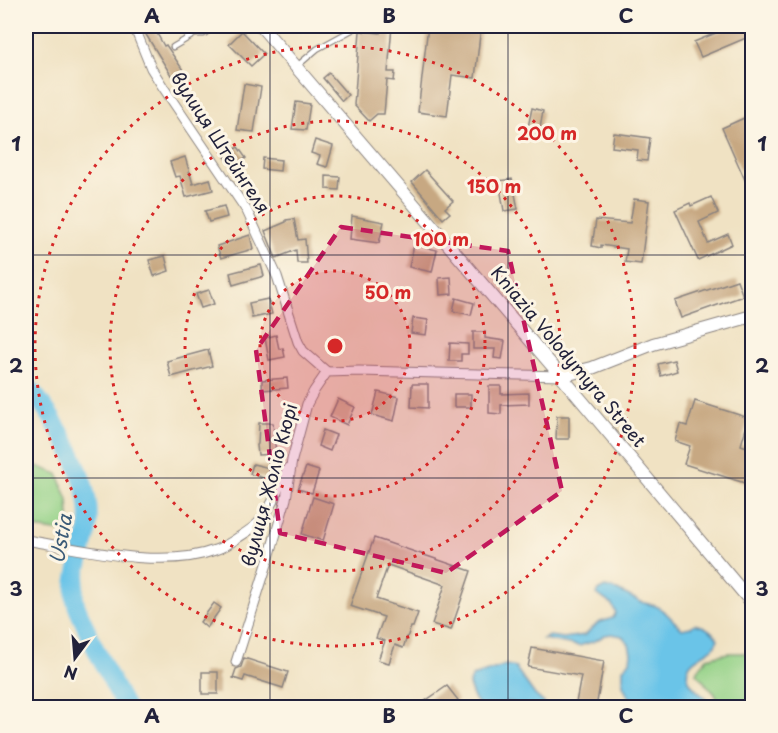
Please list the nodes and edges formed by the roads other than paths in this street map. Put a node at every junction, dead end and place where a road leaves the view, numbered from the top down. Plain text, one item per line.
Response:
1 (134, 26) edge
2 (215, 26) edge
3 (261, 26) edge
4 (358, 26) edge
5 (173, 47) dead end
6 (296, 67) junction
7 (753, 316) edge
8 (327, 372) junction
9 (561, 376) junction
10 (292, 460) junction
11 (26, 540) edge
12 (753, 603) edge
13 (236, 662) dead end

1 - 8 street, вулиця Штейнгеля
2 - 5 lane
3 - 6 main road, Kniazia Volodymyra Street
4 - 6 lane
6 - 9 main road, Kniazia Volodymyra Street
7 - 9 main road
8 - 9 street
8 - 10 street, вулиця Жоліо Кюрі
9 - 12 main road, Kniazia Volodymyra Street
10 - 11 street
10 - 13 street, вулиця Жоліо Кюрі

